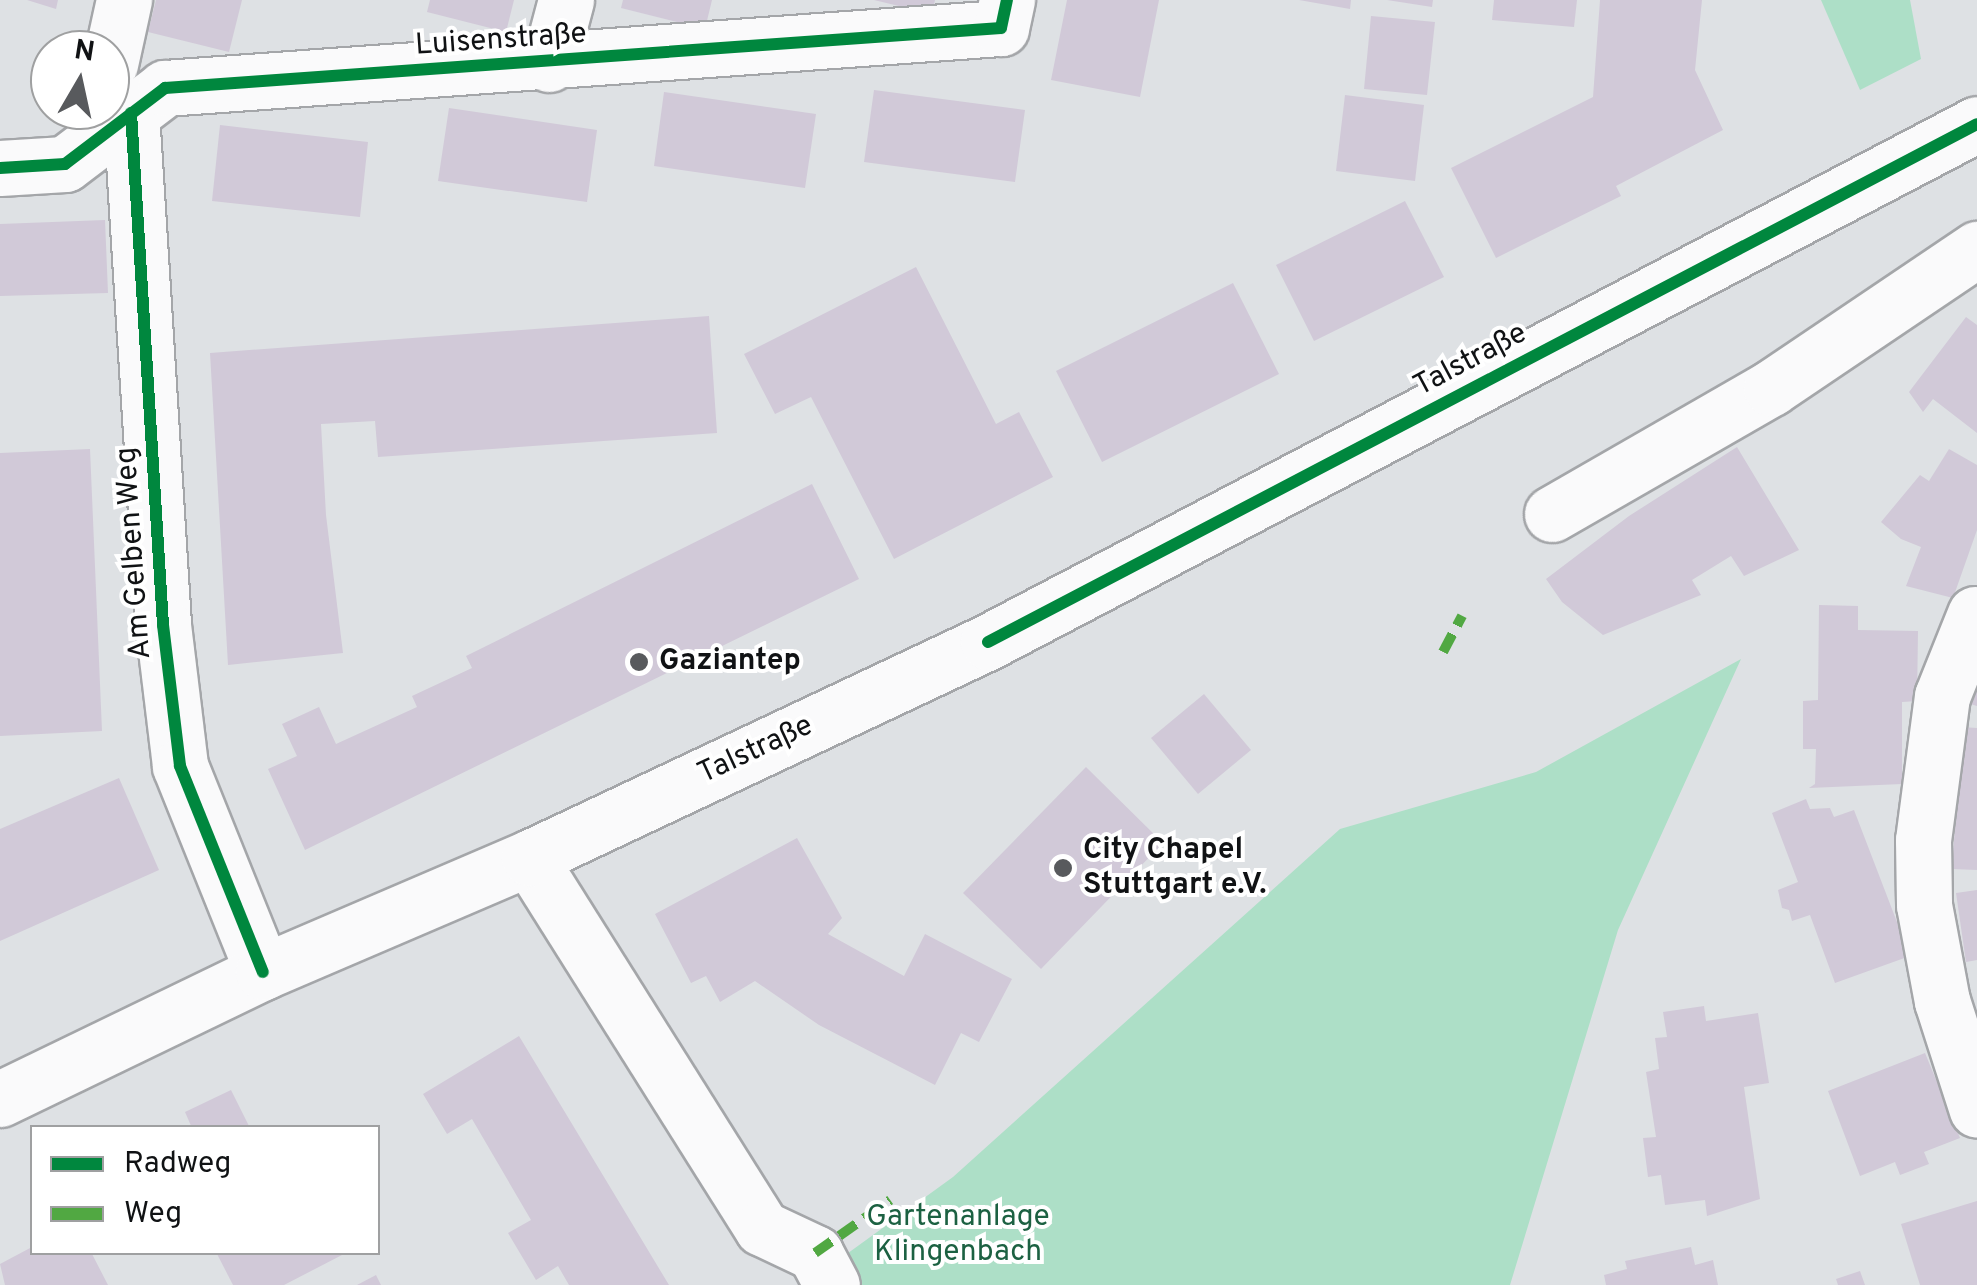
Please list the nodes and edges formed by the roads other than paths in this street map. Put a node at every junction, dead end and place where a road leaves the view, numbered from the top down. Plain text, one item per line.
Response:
1 (124, 0) edge
2 (566, 0) edge
3 (1007, 0) edge
4 (117, 30) edge
5 (549, 64) junction
6 (130, 109) edge
7 (1977, 124) edge
8 (100, 130) edge
9 (109, 130) edge
10 (0, 168) edge
11 (1977, 250) edge
12 (1552, 514) dead end
13 (1975, 614) edge
14 (528, 858) junction
15 (263, 972) junction
16 (0, 1098) edge
17 (1977, 1110) edge
18 (832, 1285) edge

1 - 4 street
2 - 5 street
3 - 5 street, Luisenstraße
5 - 6 street, Luisenstraße
7 - 14 street, Talstraße
8 - 10 street, Luisenstraße
9 - 15 street, Am Gelben Weg
11 - 12 street
13 - 17 street
14 - 15 street, Talstraße
14 - 18 street
15 - 16 street, Talstraße

